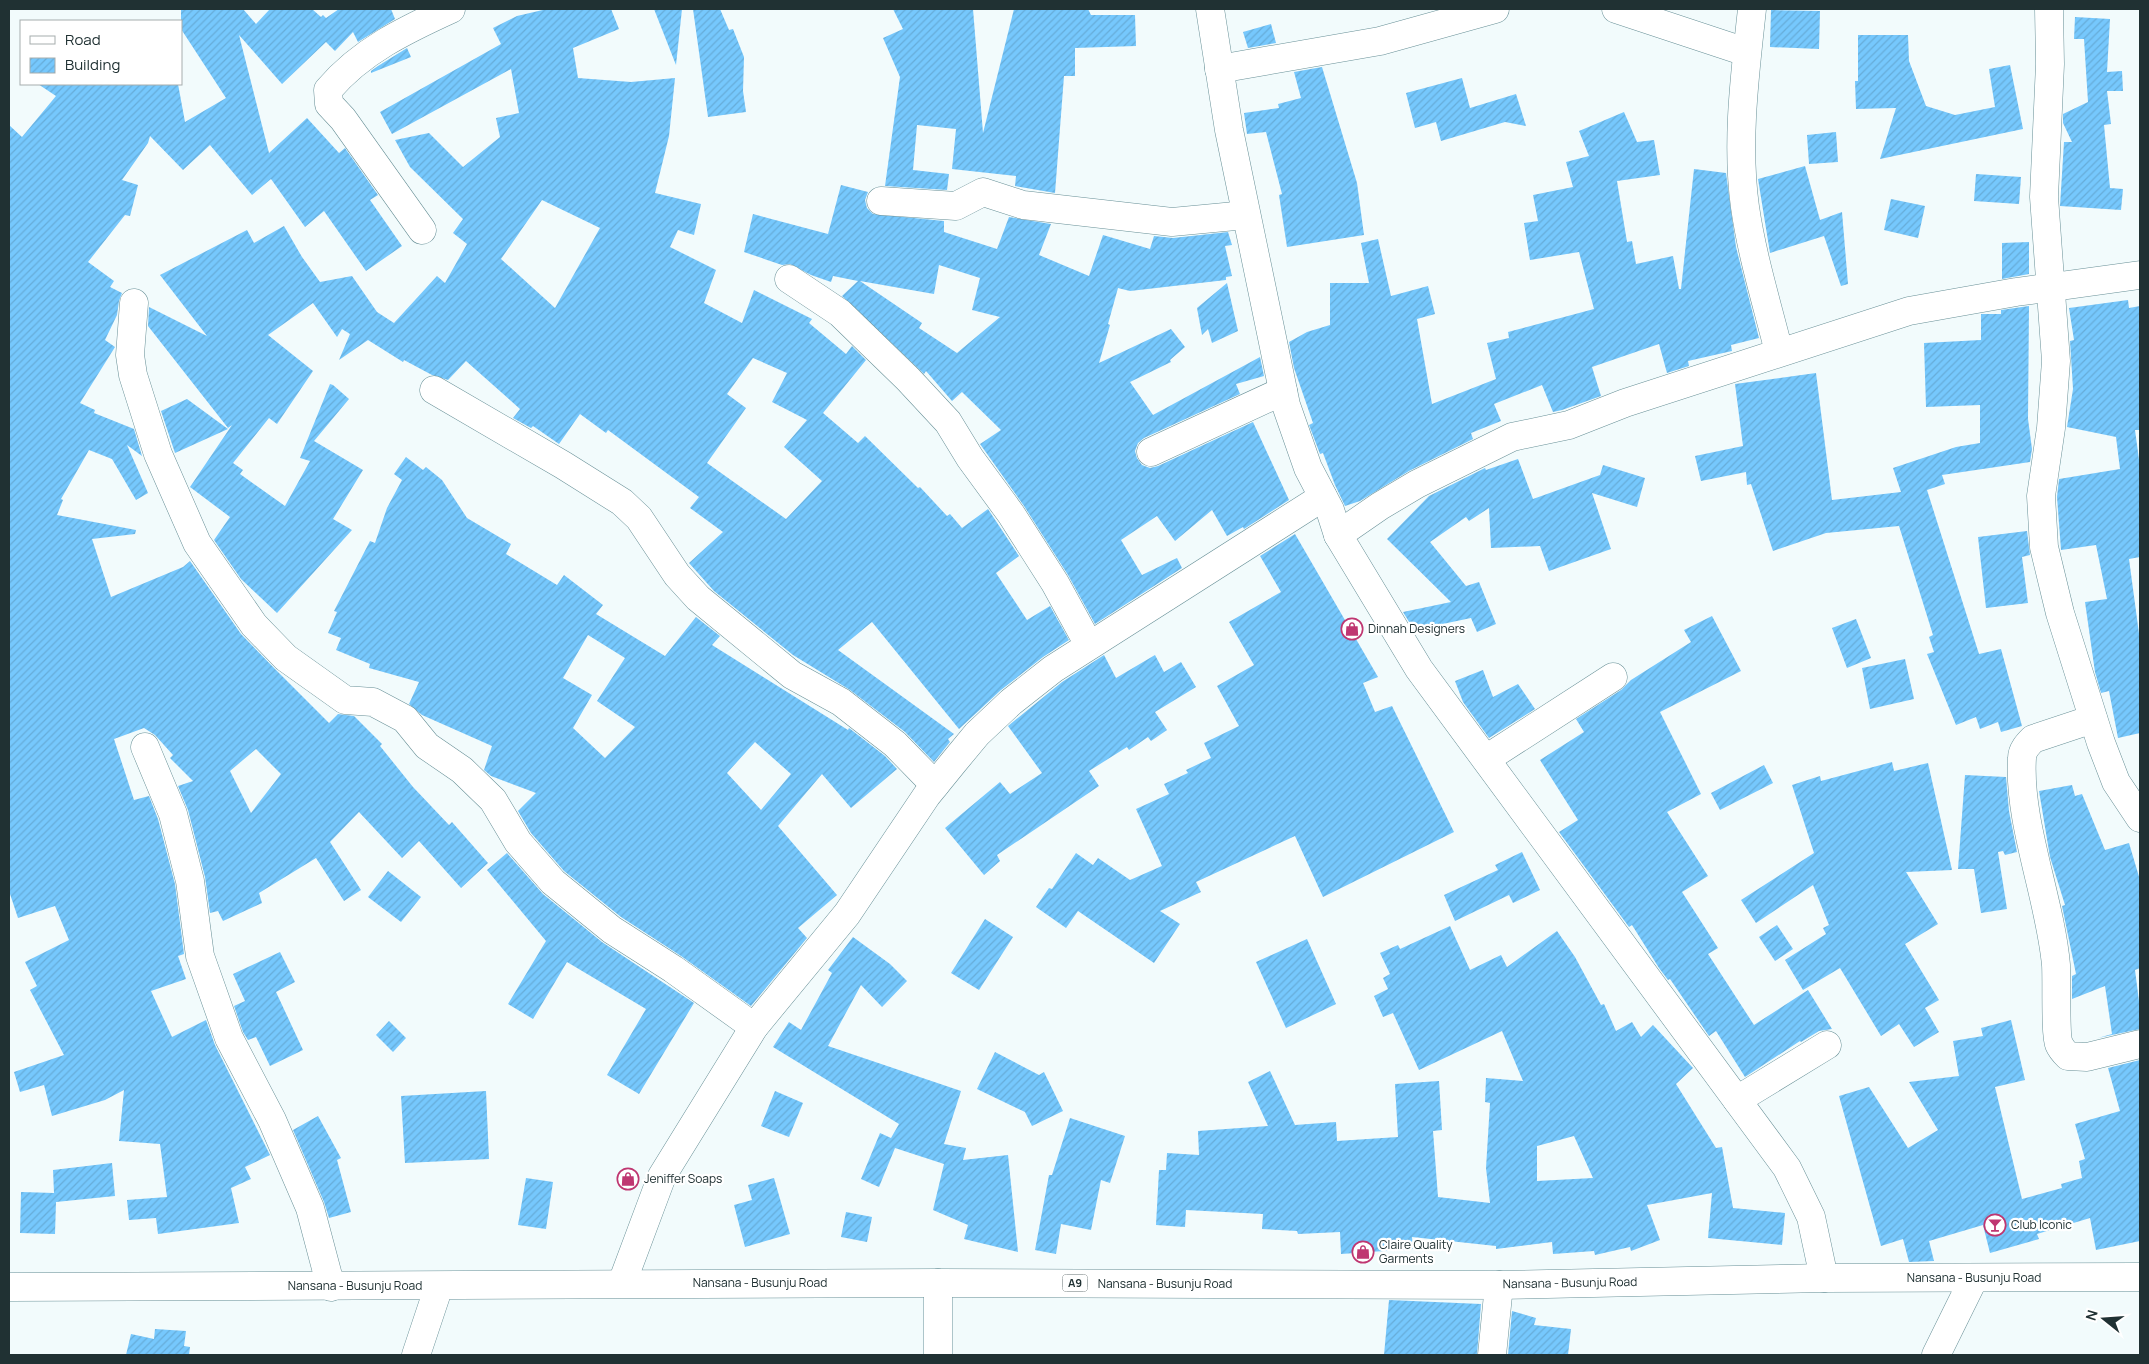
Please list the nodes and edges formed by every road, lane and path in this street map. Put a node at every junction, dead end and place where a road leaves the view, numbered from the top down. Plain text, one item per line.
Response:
1 (451, 9) edge
2 (1210, 9) edge
3 (1495, 9) edge
4 (1616, 9) edge
5 (1752, 9) edge
6 (2049, 9) edge
7 (1746, 52) junction
8 (1219, 69) junction
9 (881, 201) dead end
10 (1246, 215) junction
11 (422, 230) dead end
12 (2140, 276) edge
13 (789, 279) dead end
14 (2050, 287) junction
15 (134, 304) dead end
16 (1779, 352) junction
17 (434, 390) dead end
18 (1283, 391) junction
19 (1151, 452) dead end
20 (1322, 497) junction
21 (1338, 535) junction
22 (1089, 645) junction
23 (1613, 677) dead end
24 (2094, 719) junction
25 (145, 747) dead end
26 (1486, 759) junction
27 (935, 785) junction
28 (2140, 818) edge
29 (754, 1027) junction
30 (2140, 1044) edge
31 (1827, 1045) dead end
32 (1737, 1100) junction
33 (2140, 1277) edge
34 (1824, 1278) junction
35 (1974, 1278) junction
36 (938, 1283) junction
37 (622, 1284) junction
38 (1499, 1285) junction
39 (9, 1286) edge
40 (439, 1286) junction
41 (331, 1287) junction
42 (416, 1355) edge
43 (938, 1355) edge
44 (1492, 1355) edge
45 (1936, 1355) edge

1 - 11 street
2 - 8 street
3 - 8 street
4 - 7 street
5 - 7 street
6 - 14 street
7 - 16 street
8 - 10 street
9 - 10 street
10 - 18 street
12 - 14 street
13 - 22 street
14 - 16 street
14 - 24 street
15 - 29 street
16 - 21 street
17 - 27 street
18 - 19 street
18 - 20 street
20 - 21 street
20 - 22 street
21 - 26 street
22 - 27 street
23 - 26 street
24 - 28 street
24 - 30 street
25 - 41 street
26 - 32 street
27 - 29 street
29 - 37 street
31 - 32 street
32 - 34 street
33 - 35 street, Nansana - Busunju Road / A9
34 - 35 street, Nansana - Busunju Road / A9
34 - 38 street, Nansana - Busunju Road / A9
35 - 45 street
36 - 37 street, Nansana - Busunju Road / A9
36 - 38 street, Nansana - Busunju Road / A9
36 - 43 street
37 - 40 street, Nansana - Busunju Road / A9
38 - 44 street
39 - 41 street, Nansana - Busunju Road / A9
40 - 41 street, Nansana - Busunju Road / A9
40 - 42 street

